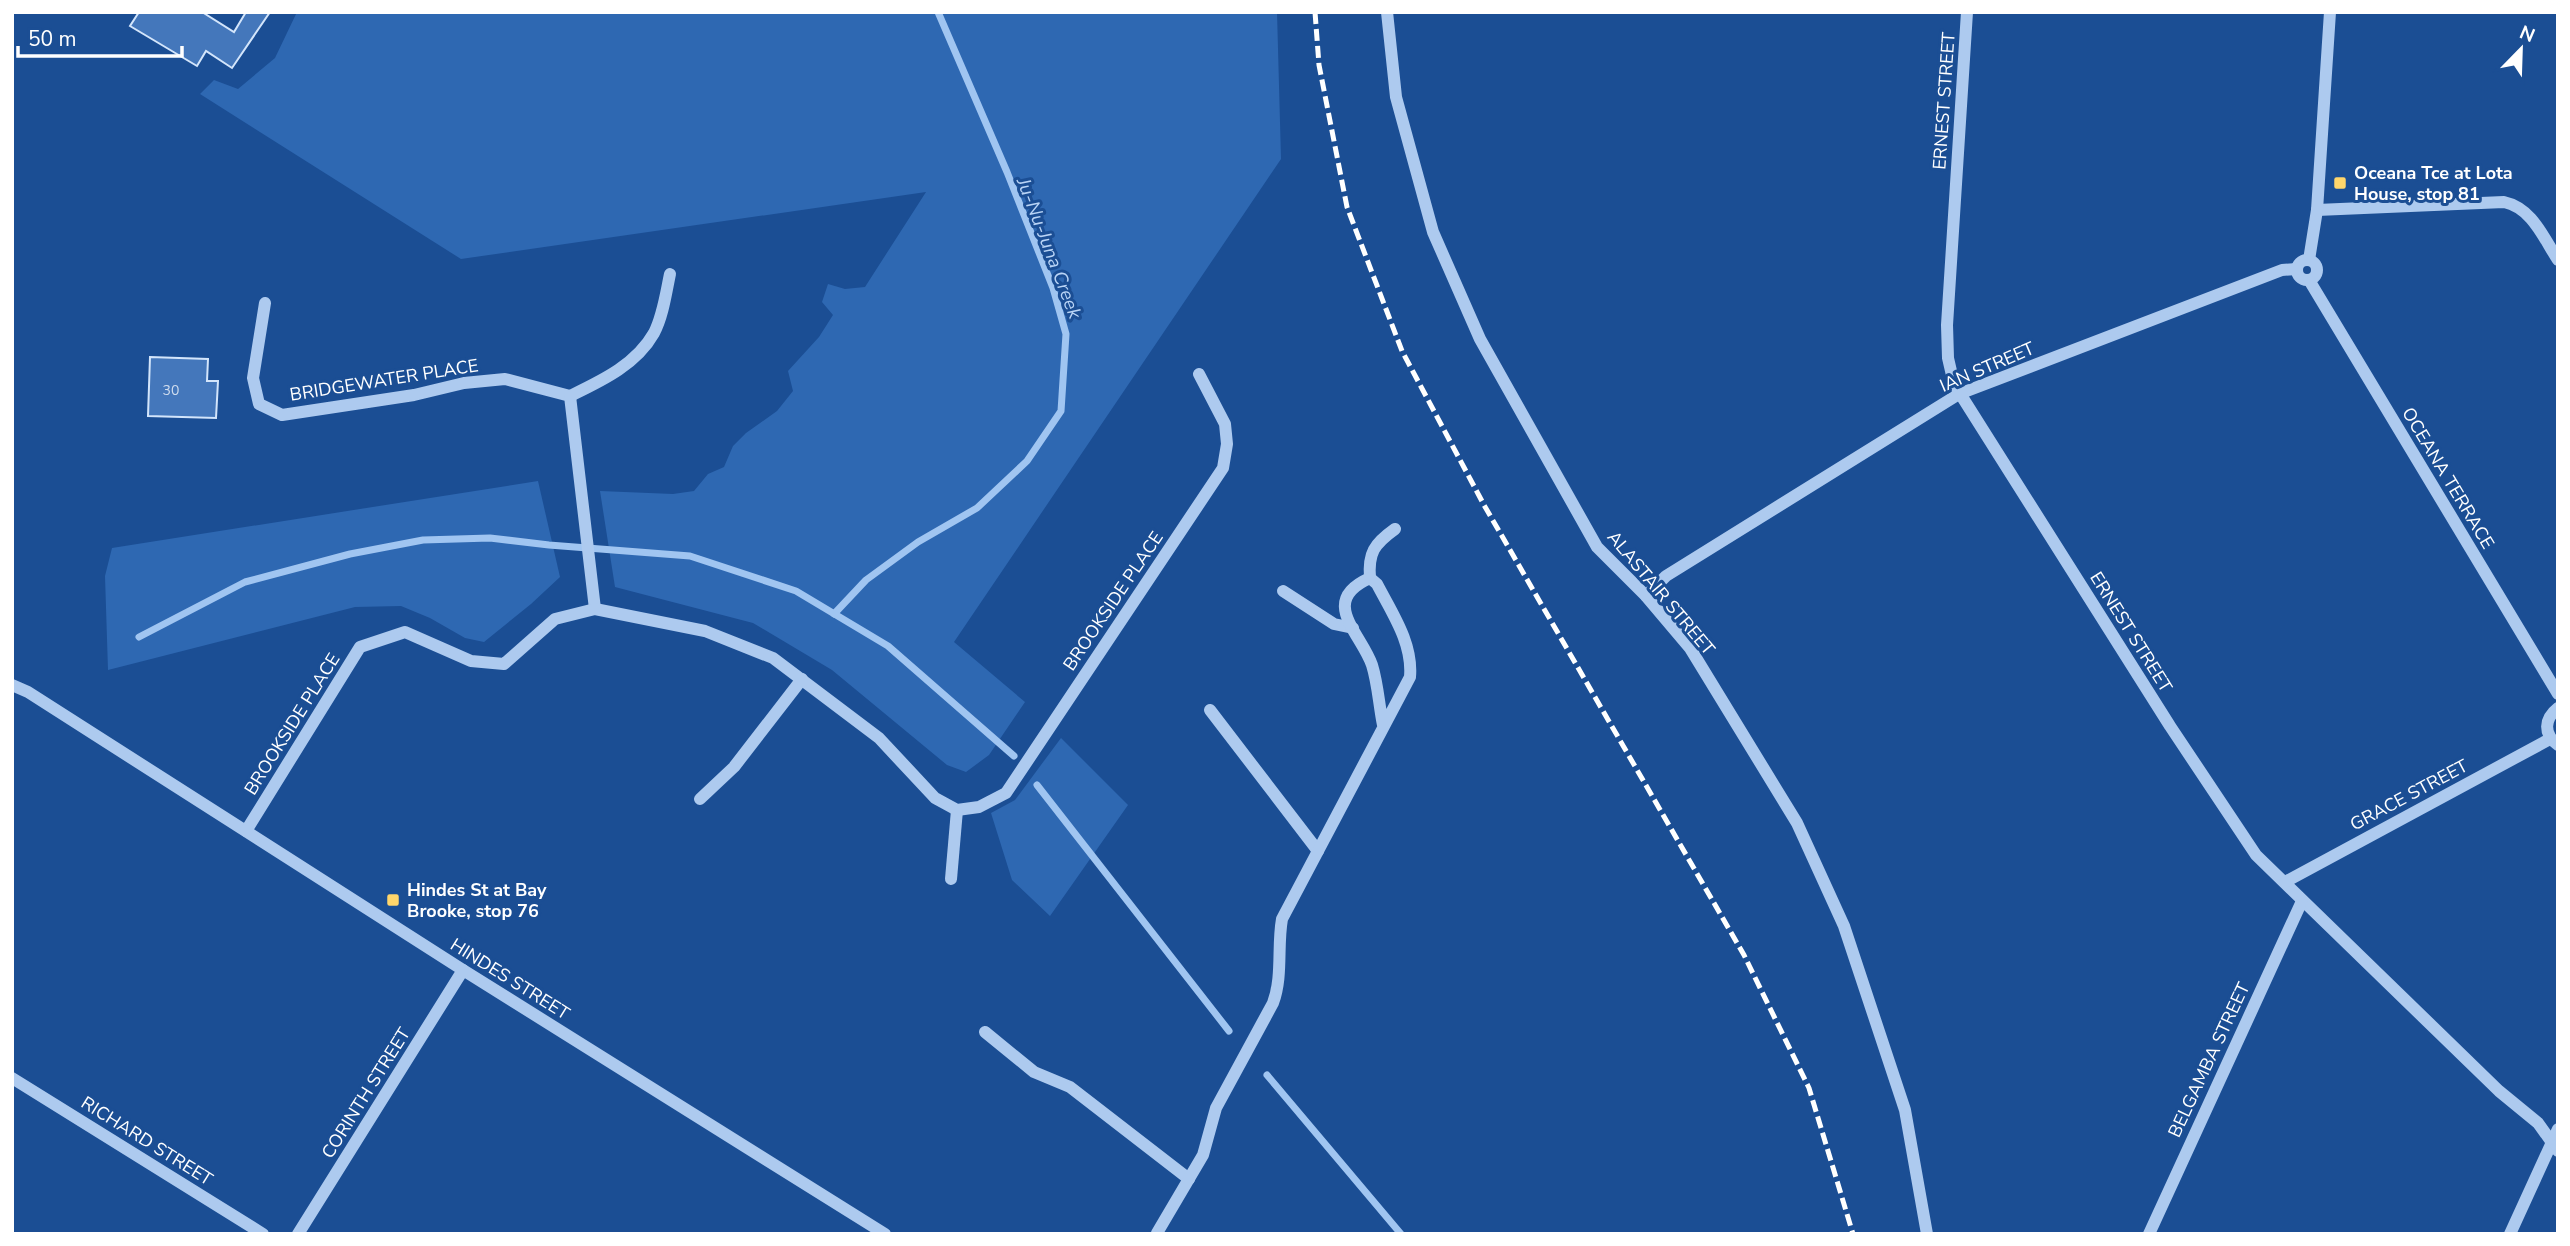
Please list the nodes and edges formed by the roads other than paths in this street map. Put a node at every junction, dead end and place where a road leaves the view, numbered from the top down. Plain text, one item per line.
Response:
1 (1387, 12) edge
2 (1967, 12) edge
3 (2330, 12) edge
4 (2317, 210) junction
5 (2309, 260) junction
6 (2558, 260) edge
7 (2297, 270) junction
8 (670, 274) dead end
9 (2309, 280) junction
10 (265, 303) dead end
11 (1199, 374) dead end
12 (1959, 394) junction
13 (570, 396) junction
14 (1395, 529) dead end
15 (1370, 579) junction
16 (1283, 592) dead end
17 (1646, 596) junction
18 (596, 610) junction
19 (1353, 628) junction
20 (802, 679) junction
21 (12, 685) edge
22 (2558, 694) edge
23 (2558, 708) edge
24 (1210, 710) dead end
25 (1383, 725) junction
26 (2554, 742) edge
27 (700, 799) dead end
28 (957, 810) junction
29 (246, 831) junction
30 (1318, 851) junction
31 (951, 878) dead end
32 (2285, 883) junction
33 (2302, 901) junction
34 (463, 970) junction
35 (985, 1032) dead end
36 (12, 1078) edge
37 (2558, 1129) edge
38 (2555, 1147) edge
39 (1189, 1179) junction
40 (1157, 1233) edge
41 (263, 1234) edge
42 (298, 1234) edge
43 (885, 1234) edge
44 (1927, 1234) edge
45 (2148, 1234) edge
46 (2510, 1234) edge

1 - 17 street, ALASTAIR STREET
2 - 12 street, ERNEST STREET
3 - 4 street
4 - 5 street
4 - 6 street
5 - 7 street
5 - 9 street
7 - 9 street
7 - 12 street, IAN STREET
8 - 13 street
9 - 22 street, OCEANA TERRACE
10 - 13 street, BRIDGEWATER PLACE
11 - 28 street, BROOKSIDE PLACE
12 - 17 street, IAN STREET
12 - 32 street, ERNEST STREET
13 - 18 street
14 - 15 street
15 - 19 street
15 - 25 street
16 - 19 street
17 - 44 street, ALASTAIR STREET
18 - 20 street, BROOKSIDE PLACE
18 - 29 street, BROOKSIDE PLACE
19 - 25 street
20 - 27 street
20 - 28 street, BROOKSIDE PLACE
21 - 29 street, HINDES STREET
23 - 26 street
24 - 30 street
25 - 30 street
26 - 32 street, GRACE STREET
28 - 31 street
29 - 34 street, HINDES STREET
30 - 39 street
32 - 33 street, ERNEST STREET
33 - 38 street, ERNEST STREET
33 - 45 street, BELGAMBA STREET
34 - 42 street, CORINTH STREET
34 - 43 street, HINDES STREET
35 - 39 street
36 - 41 street, RICHARD STREET
37 - 38 street
38 - 46 street
39 - 40 street

